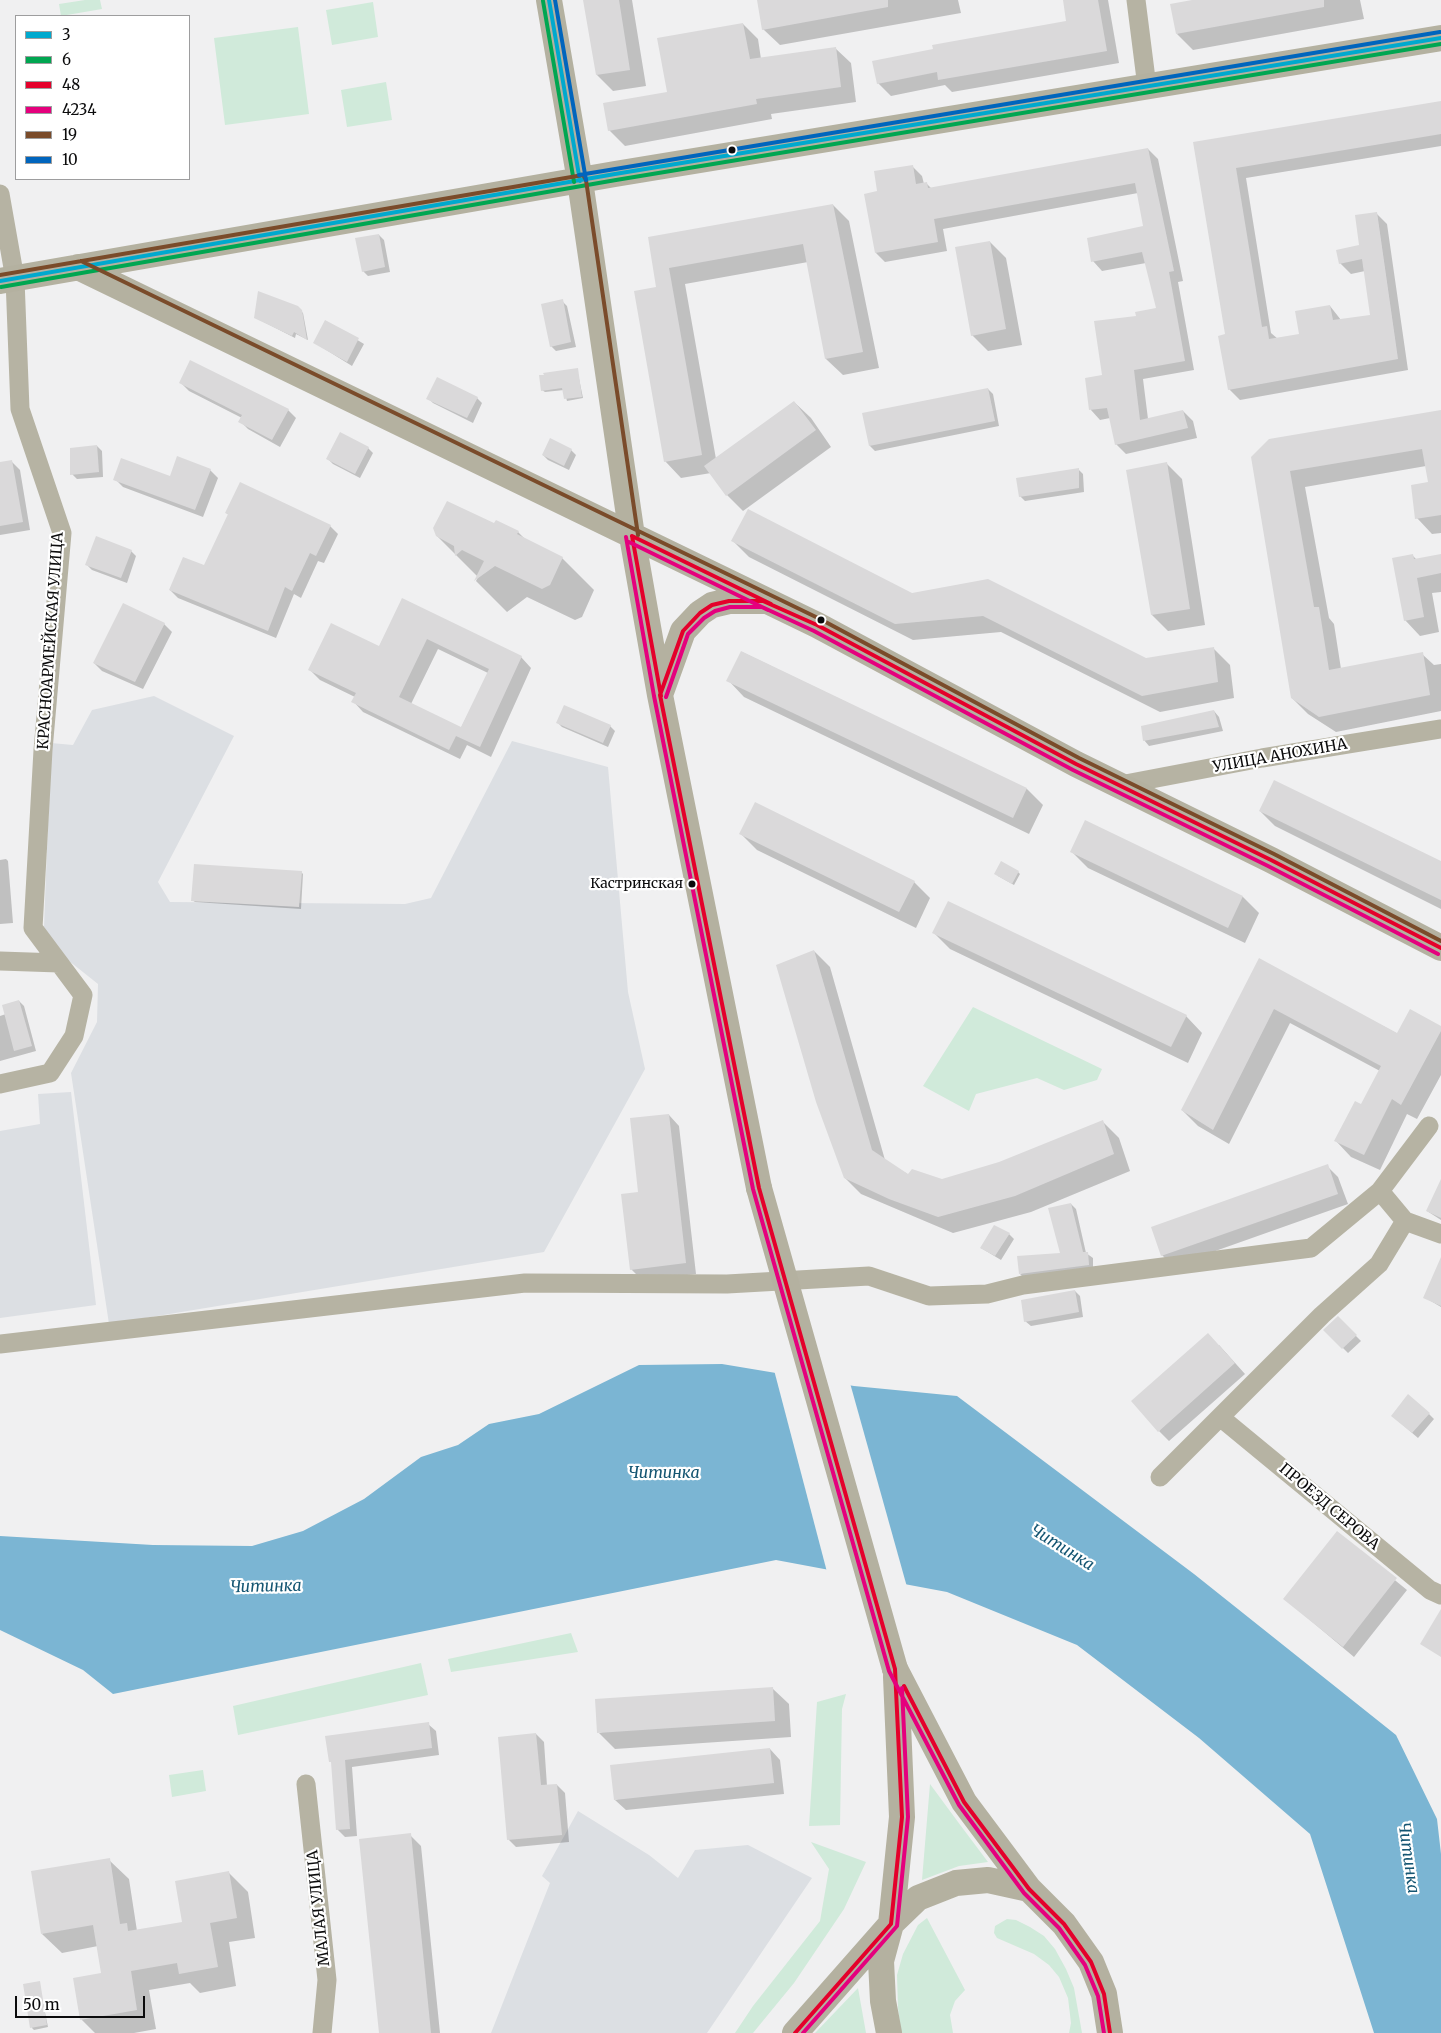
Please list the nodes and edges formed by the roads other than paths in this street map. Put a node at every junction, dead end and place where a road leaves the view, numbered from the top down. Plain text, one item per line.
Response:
1 (549, 0) edge
2 (1136, 0) edge
3 (1441, 38) edge
4 (1148, 87) junction
5 (580, 181) junction
6 (0, 194) edge
7 (78, 267) junction
8 (8, 280) edge
9 (632, 536) junction
10 (763, 601) junction
11 (660, 695) junction
12 (1441, 729) edge
13 (1120, 785) junction
14 (1441, 948) edge
15 (0, 961) edge
16 (59, 963) junction
17 (0, 1084) edge
18 (1429, 1126) dead end
19 (1380, 1191) junction
20 (1405, 1221) junction
21 (1441, 1234) edge
22 (0, 1344) edge
23 (1220, 1417) junction
24 (1160, 1477) dead end
25 (1441, 1595) edge
26 (895, 1669) junction
27 (306, 1784) dead end
28 (1029, 1889) junction
29 (891, 1924) junction
30 (322, 2033) edge
31 (795, 2033) edge
32 (889, 2033) edge
33 (1110, 2033) edge

1 - 5 main road
2 - 4 street
3 - 4 main road
4 - 5 main road
5 - 7 main road
5 - 9 main road
6 - 8 street, КРАСНОАРМЕЙСКАЯ УЛИЦА
7 - 8 main road
7 - 9 main road
8 - 16 street, КРАСНОАРМЕЙСКАЯ УЛИЦА
9 - 10 main road
9 - 11 main road
10 - 11 main road
10 - 13 main road
11 - 26 main road, bridge
12 - 13 street, УЛИЦА АНОХИНА
13 - 14 main road
15 - 16 street
16 - 17 street, КРАСНОАРМЕЙСКАЯ УЛИЦА
18 - 19 street
19 - 20 street
19 - 22 street
20 - 21 street
20 - 23 street
23 - 24 street
23 - 25 street, ПРОЕЗД СЕРОВА
26 - 28 main road
26 - 29 main road
27 - 30 street, МАЛАЯ УЛИЦА
28 - 29 main road
28 - 33 main road
29 - 31 main road
29 - 32 main road

